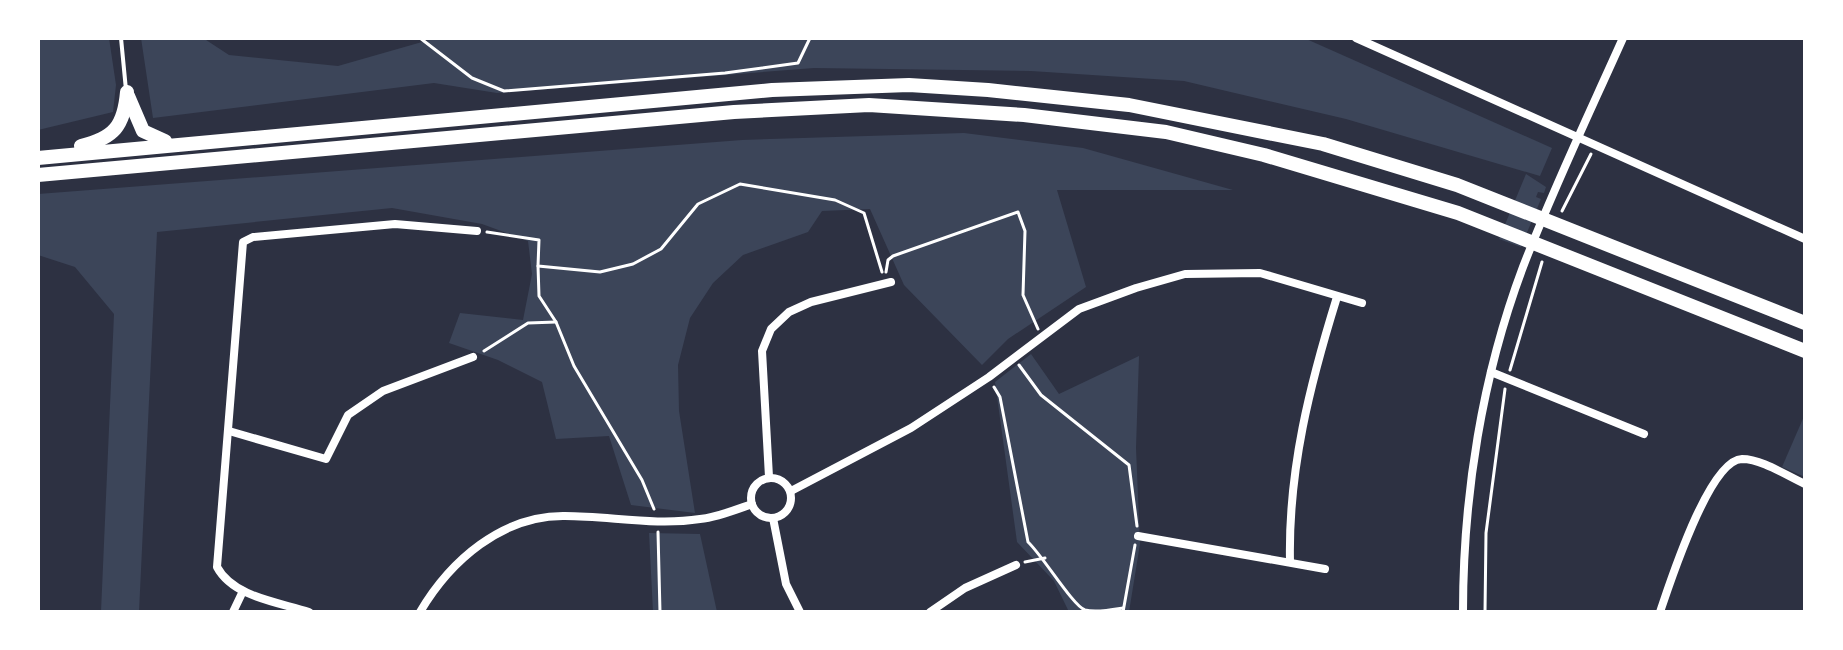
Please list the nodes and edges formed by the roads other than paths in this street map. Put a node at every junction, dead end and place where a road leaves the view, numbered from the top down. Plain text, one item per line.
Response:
1 (121, 38) edge
2 (1356, 38) edge
3 (1623, 38) edge
4 (127, 92) junction
5 (1580, 136) junction
6 (174, 143) junction
7 (131, 148) junction
8 (38, 158) edge
9 (133, 166) junction
10 (38, 175) edge
11 (477, 231) road end
12 (1805, 239) edge
13 (888, 282) road end
14 (1337, 297) junction
15 (1362, 303) dead end
16 (1805, 323) edge
17 (1805, 351) edge
18 (473, 357) road end
19 (1491, 372) junction
20 (229, 431) junction
21 (1644, 434) dead end
22 (769, 477) junction
23 (1805, 484) edge
24 (791, 491) junction
25 (752, 504) junction
26 (773, 518) junction
27 (1138, 536) road end
28 (1290, 562) junction
29 (1016, 565) road end
30 (1325, 569) dead end
31 (243, 591) junction
32 (233, 612) edge
33 (309, 612) edge
34 (420, 612) edge
35 (800, 612) edge
36 (930, 612) edge
37 (1463, 612) edge
38 (1660, 612) edge

1 - 4 lane
2 - 5 street
3 - 5 street
4 - 6 main road
4 - 8 main road
5 - 12 street
5 - 19 street
6 - 7 main road
6 - 16 main road
7 - 8 main road
7 - 9 lane
9 - 10 main road
9 - 17 main road
11 - 20 street
13 - 22 street
14 - 15 street
14 - 24 street
14 - 28 street
18 - 20 street
19 - 21 street
19 - 37 street
20 - 31 street
22 - 24 street
22 - 25 street
23 - 38 street
24 - 26 street
25 - 26 street
25 - 34 street
26 - 35 street
27 - 28 street
28 - 30 street
29 - 36 street
31 - 32 street
31 - 33 street

